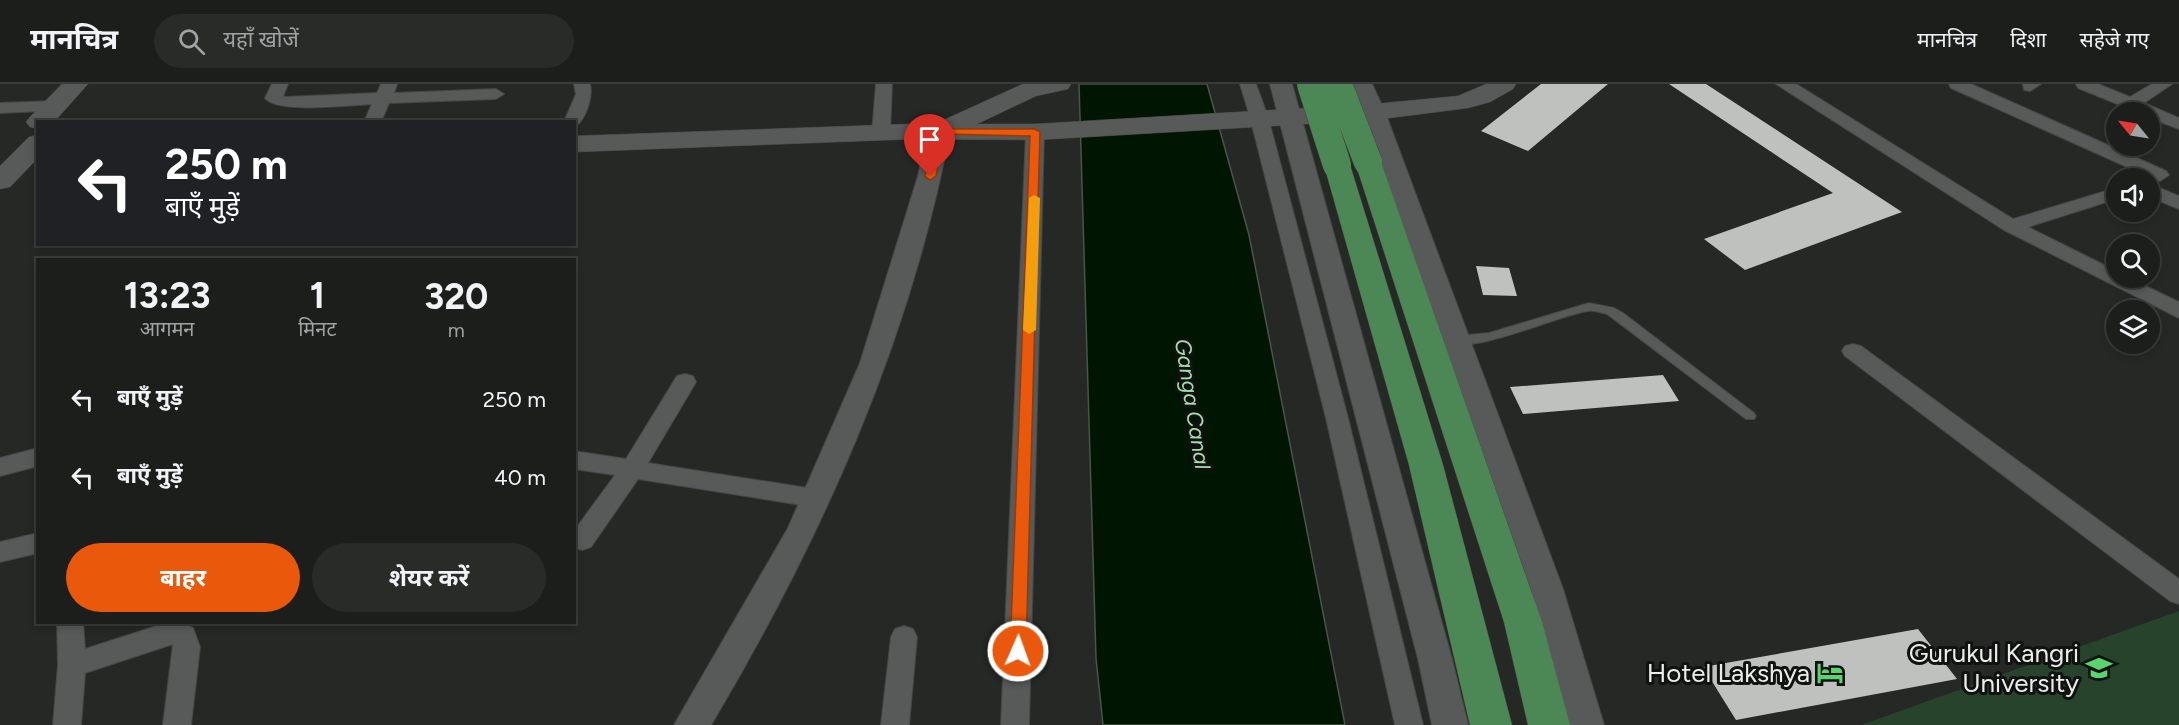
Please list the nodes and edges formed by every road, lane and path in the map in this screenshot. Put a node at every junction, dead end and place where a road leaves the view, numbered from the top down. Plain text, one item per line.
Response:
1 (76, 84) edge
2 (94, 84) edge
3 (280, 84) edge
4 (582, 84) edge
5 (885, 84) edge
6 (1053, 84) edge
7 (1248, 84) edge
8 (1281, 84) edge
9 (1311, 84) edge
10 (1338, 84) edge
11 (1361, 84) edge
12 (1504, 84) edge
13 (1784, 84) edge
14 (1957, 84) edge
15 (2084, 84) edge
16 (2164, 84) edge
17 (387, 90) edge
18 (496, 94) dead end
19 (2126, 102) edge
20 (2134, 102) edge
21 (0, 108) edge
22 (1374, 112) junction
23 (1291, 116) junction
24 (2160, 116) edge
25 (1259, 117) junction
26 (48, 118) edge
27 (373, 120) edge
28 (573, 120) edge
29 (2179, 124) edge
30 (939, 131) junction
31 (1035, 132) junction
32 (881, 133) junction
33 (36, 136) edge
34 (36, 144) edge
35 (576, 144) edge
36 (1352, 164) junction
37 (2179, 166) edge
38 (2125, 168) edge
39 (12, 171) edge
40 (2160, 178) edge
41 (2160, 188) edge
42 (2106, 196) edge
43 (2179, 203) edge
44 (2011, 226) junction
45 (2179, 311) edge
46 (1456, 340) junction
47 (1853, 351) dead end
48 (685, 382) dead end
49 (1750, 416) dead end
50 (36, 458) edge
51 (576, 460) edge
52 (0, 467) edge
53 (632, 470) junction
54 (814, 498) junction
55 (582, 540) dead end
56 (36, 543) edge
57 (0, 552) edge
58 (2179, 593) edge
59 (70, 624) edge
60 (904, 638) dead end
61 (72, 666) junction
62 (67, 725) edge
63 (177, 725) edge
64 (692, 725) edge
65 (895, 725) edge
66 (1015, 725) edge
67 (1409, 725) edge
68 (1450, 725) edge
69 (1491, 725) edge
70 (1549, 725) edge
71 (1586, 725) edge

1 - 26 main road
2 - 26 main road
3 - 17 street
4 - 28 street
5 - 32 street
6 - 30 main road
7 - 25 street
8 - 23 street
9 - 36 highway, bridge
10 - 36 highway, bridge
11 - 22 street
12 - 22 main road
13 - 44 street
14 - 38 street
15 - 19 street
16 - 20 street
17 - 18 street
17 - 27 street
21 - 26 street
22 - 23 main road
22 - 46 street
23 - 25 main road
23 - 68 street
24 - 29 street
25 - 31 main road
25 - 67 street
30 - 31 main road
30 - 32 main road
30 - 54 street
31 - 66 street
32 - 35 main road
33 - 39 main road
34 - 39 main road
36 - 69 highway
36 - 70 highway
37 - 40 street
41 - 43 street
42 - 44 street
44 - 45 street
46 - 49 lane
46 - 71 street
47 - 58 street
48 - 53 street
50 - 52 street
51 - 53 street
53 - 54 street
53 - 55 street
54 - 64 street
56 - 57 street
59 - 61 street
60 - 65 street
61 - 62 street
61 - 63 street

